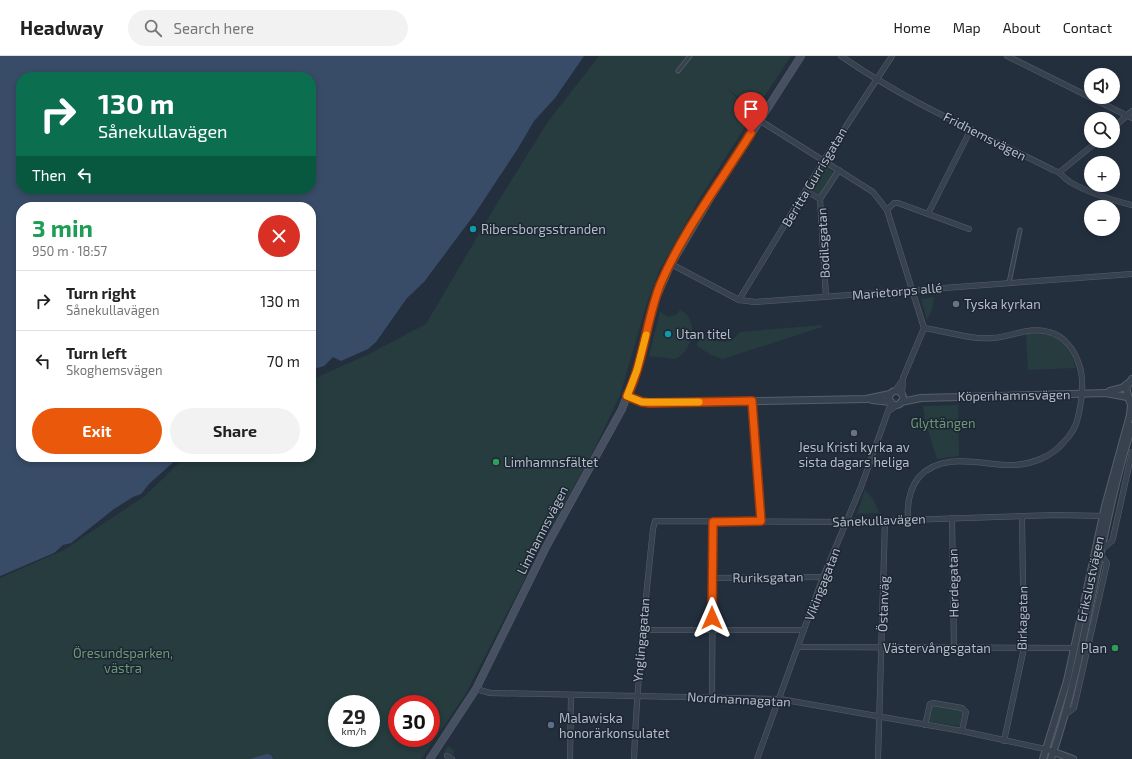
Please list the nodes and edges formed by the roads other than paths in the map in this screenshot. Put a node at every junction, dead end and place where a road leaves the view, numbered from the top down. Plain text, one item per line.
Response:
1 (690, 56) edge
2 (801, 56) edge
3 (841, 56) edge
4 (892, 56) edge
5 (1007, 56) edge
6 (678, 71) dead end
7 (875, 79) junction
8 (1132, 111) edge
9 (1130, 117) edge
10 (759, 120) junction
11 (1120, 123) edge
12 (971, 129) junction
13 (1089, 148) edge
14 (824, 160) junction
15 (839, 170) junction
16 (1061, 171) junction
17 (806, 191) junction
18 (820, 199) junction
19 (1132, 205) edge
20 (887, 210) junction
21 (928, 214) junction
22 (969, 229) dead end
23 (1020, 230) dead end
24 (671, 264) junction
25 (1132, 274) edge
26 (1009, 283) junction
27 (912, 291) junction
28 (826, 297) junction
29 (739, 300) junction
30 (924, 328) junction
31 (903, 378) junction
32 (1132, 379) edge
33 (1127, 384) junction
34 (892, 392) junction
35 (1082, 393) junction
36 (1106, 393) junction
37 (902, 394) junction
38 (627, 396) junction
39 (921, 398) junction
40 (866, 399) junction
41 (1129, 399) edge
42 (752, 401) junction
43 (895, 403) junction
44 (1132, 428) edge
45 (1132, 452) edge
46 (1022, 516) junction
47 (1104, 516) junction
48 (952, 518) junction
49 (908, 519) junction
50 (885, 520) junction
51 (761, 521) junction
52 (655, 522) joint
53 (713, 522) junction
54 (847, 522) junction
55 (1102, 548) junction
56 (823, 577) junction
57 (712, 578) junction
58 (642, 630) junction
59 (804, 630) junction
60 (712, 631) junction
61 (798, 647) junction
62 (954, 647) junction
63 (881, 648) junction
64 (1024, 648) junction
65 (1075, 648) junction
66 (476, 689) junction
67 (571, 695) junction
68 (636, 696) junction
69 (712, 697) junction
70 (780, 698) junction
71 (880, 717) junction
72 (925, 725) junction
73 (962, 731) junction
74 (1004, 741) junction
75 (1046, 750) junction
76 (1054, 752) junction
77 (447, 756) dead end
78 (454, 758) edge
79 (430, 759) edge
80 (570, 759) edge
81 (634, 759) edge
82 (757, 759) edge
83 (878, 759) edge
84 (1043, 759) edge
85 (1051, 759) edge
86 (1073, 759) edge

1 - 6 street
2 - 10 main road, Limhamnsvägen
3 - 7 street, Fridhemsvägen
4 - 7 street, Beritta Gurrisgatan
5 - 9 street
7 - 12 street, Fridhemsvägen
7 - 14 street, Beritta Gurrisgatan
8 - 9 street
9 - 11 street
10 - 14 street
10 - 24 main road, Limhamnsvägen
12 - 16 street, Fridhemsvägen
12 - 21 street
13 - 16 street
14 - 15 street
14 - 17 street, Beritta Gurrisgatan
15 - 18 street, Bodilsgatan
15 - 20 street
16 - 19 street, Fridhemsvägen
17 - 18 street
17 - 29 street, Beritta Gurrisgatan
18 - 28 street, Bodilsgatan
20 - 21 street
20 - 27 street
21 - 22 street
23 - 26 street
24 - 29 street, Marietorps allé
24 - 38 main road, Limhamnsvägen
25 - 26 street, Marietorps allé
26 - 27 street, Marietorps allé
27 - 28 street, Marietorps allé
27 - 30 street
28 - 29 street, Marietorps allé
30 - 31 street
30 - 35 street
31 - 34 street
31 - 37 street
32 - 33 street, Köpenhamnsvägen
33 - 36 street, Köpenhamnsvägen
33 - 41 street
34 - 37 street, Köpenhamnsvägen
34 - 40 street, Köpenhamnsvägen
34 - 43 street
35 - 36 street, Köpenhamnsvägen
35 - 39 street, Köpenhamnsvägen
35 - 49 street
36 - 41 street, Köpenhamnsvägen
37 - 39 street, Köpenhamnsvägen
37 - 43 street
38 - 42 street, Köpenhamnsvägen
38 - 66 main road, Limhamnsvägen
39 - 43 street, Köpenhamnsvägen
40 - 42 street, Köpenhamnsvägen
40 - 43 street, Köpenhamnsvägen
41 - 47 street, Erikslustvägen
42 - 51 street
43 - 54 street, Vikingagatan
44 - 55 street, Erikslustvägen
45 - 55 street, Erikslustvägen
46 - 47 street, Sånekullavägen
46 - 48 street, Sånekullavägen
46 - 64 street, Birkagatan
47 - 65 street, Erikslustvägen
48 - 49 street, Sånekullavägen
48 - 62 street, Herdegatan
49 - 50 street, Sånekullavägen
50 - 54 street, Sånekullavägen
50 - 63 street, Östanväg
51 - 53 street, Sånekullavägen
51 - 54 street, Sånekullavägen
52 - 53 street, Sånekullavägen
52 - 58 street, Ynglingagatan
53 - 57 street
54 - 56 street, Vikingagatan
55 - 76 street, Erikslustvägen
56 - 57 street, Ruriksgatan
56 - 59 street, Vikingagatan
57 - 60 street
58 - 60 street
58 - 68 street, Ynglingagatan
59 - 60 street
59 - 61 street, Vikingagatan
60 - 69 street
61 - 63 street, Västervångsgatan
61 - 70 street, Vikingagatan
62 - 63 street, Västervångsgatan
62 - 64 street, Västervångsgatan
63 - 71 street, Östanväg
64 - 65 street, Västervångsgatan
64 - 74 street, Birkagatan
65 - 75 street, Erikslustvägen
66 - 67 street, Nordmannagatan
66 - 79 main road, Limhamnsvägen
67 - 68 street, Nordmannagatan
67 - 80 street
68 - 69 street, Nordmannagatan
68 - 81 street, Ynglingagatan
69 - 70 street, Nordmannagatan
70 - 71 street, Nordmannagatan
70 - 82 street, Vikingagatan
71 - 72 street, Nordmannagatan
71 - 83 street, Östanväg
72 - 73 street, Nordmannagatan
72 - 73 street
73 - 74 street, Nordmannagatan
74 - 75 street, Nordmannagatan
75 - 76 street
75 - 84 street, Erikslustvägen
76 - 85 street, Erikslustvägen
76 - 86 street
77 - 78 street

